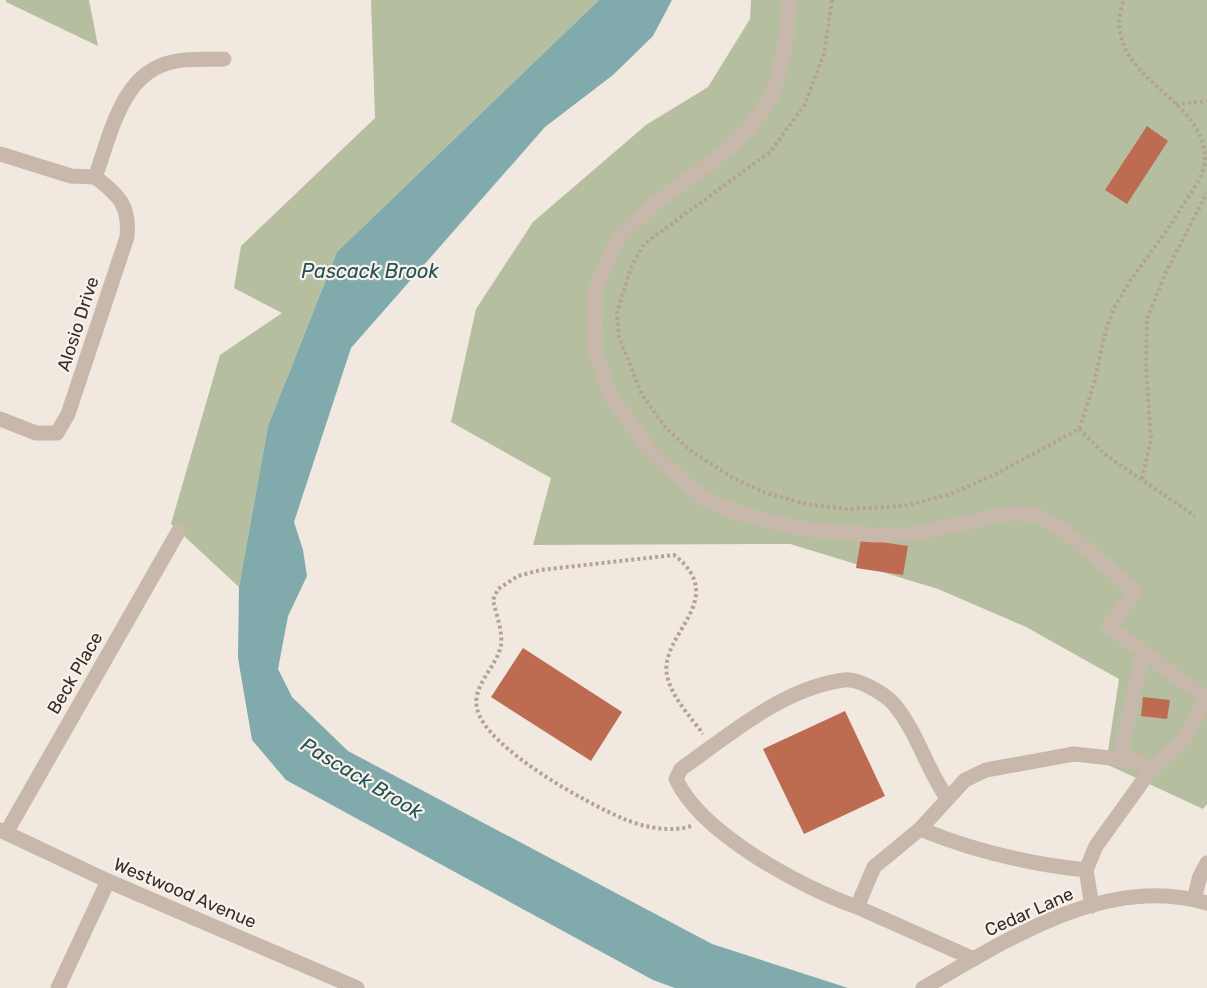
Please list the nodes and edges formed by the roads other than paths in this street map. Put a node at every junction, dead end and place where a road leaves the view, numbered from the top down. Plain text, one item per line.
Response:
1 (790, 0) edge
2 (224, 59) dead end
3 (0, 154) edge
4 (95, 177) junction
5 (0, 419) edge
6 (178, 532) dead end
7 (1143, 652) junction
8 (1206, 698) edge
9 (1120, 757) junction
10 (1150, 771) junction
11 (947, 798) junction
12 (920, 829) junction
13 (3, 832) edge
14 (1207, 862) edge
15 (1086, 870) junction
16 (108, 881) junction
17 (1201, 901) edge
18 (1092, 906) junction
19 (857, 907) junction
20 (974, 959) junction
21 (58, 988) edge
22 (357, 988) edge
23 (923, 988) edge

1 - 7 street
2 - 4 street
3 - 4 street
4 - 5 street, Alosio Drive
6 - 13 street, Beck Place
7 - 8 street
7 - 9 street
8 - 10 street
9 - 10 street
9 - 11 street
10 - 15 street
11 - 12 street
11 - 19 street
12 - 15 street
12 - 19 street
13 - 16 street, Westwood Avenue
14 - 17 street
15 - 18 street
16 - 21 street
16 - 22 street, Westwood Avenue
17 - 18 street, Cedar Lane
18 - 20 street, Cedar Lane
19 - 20 street
20 - 23 street, Cedar Lane

